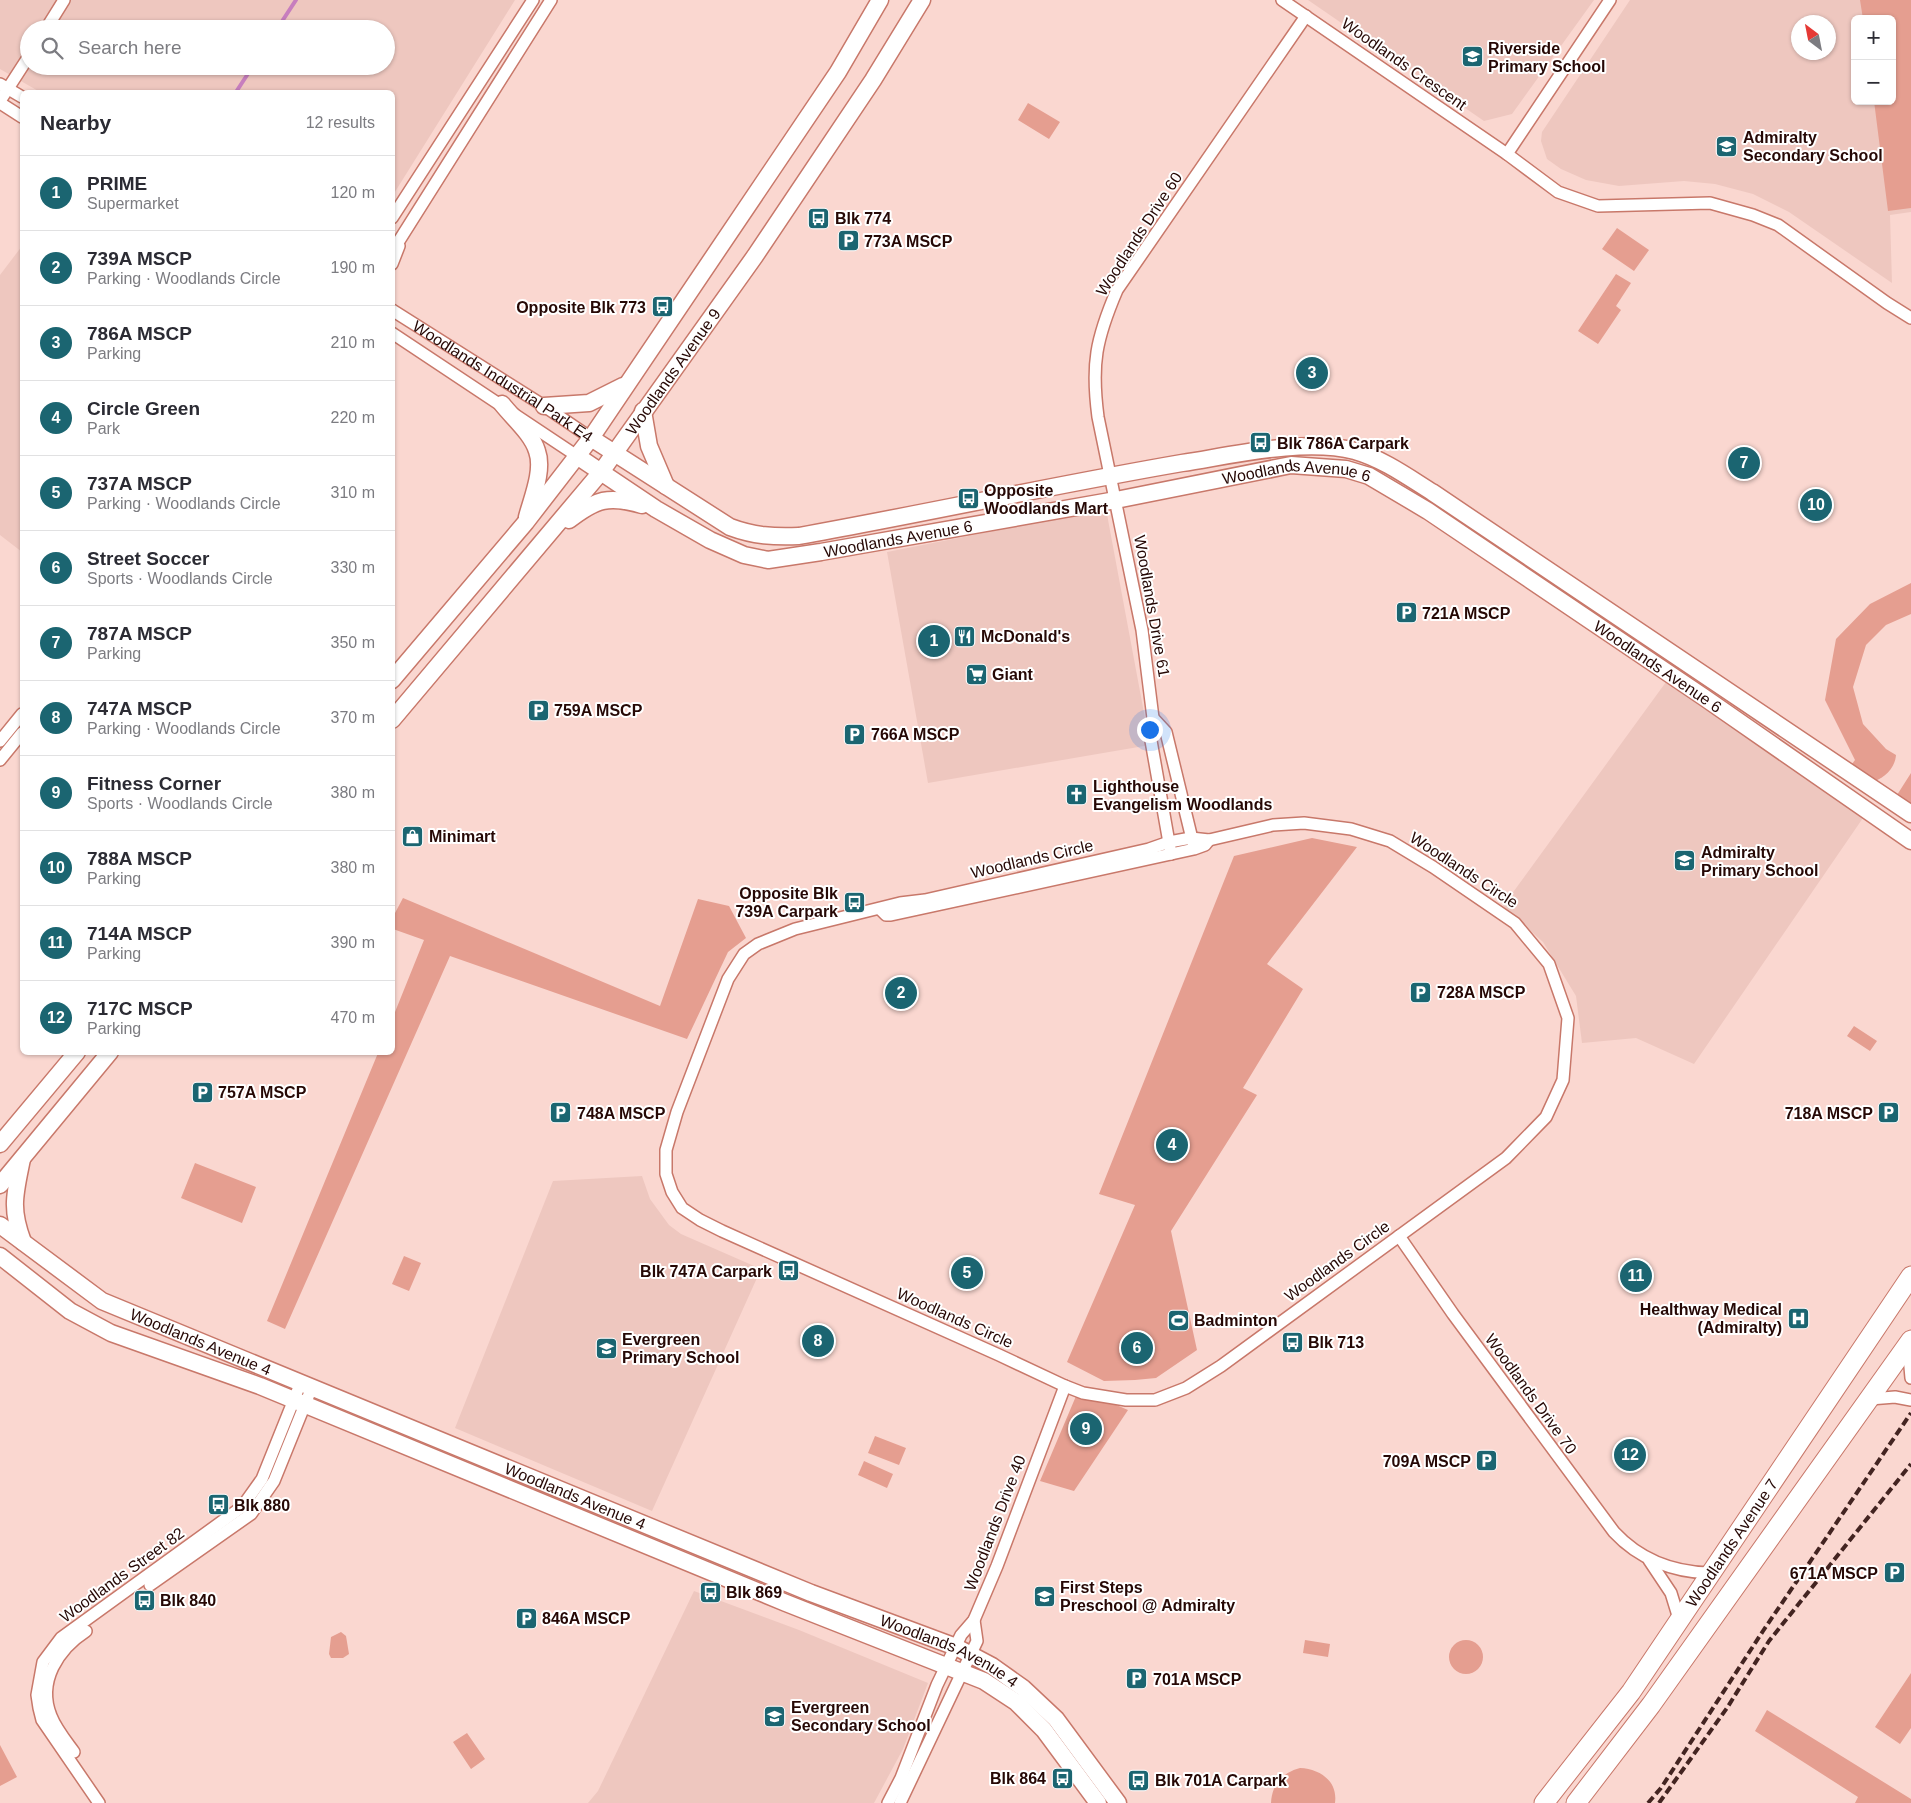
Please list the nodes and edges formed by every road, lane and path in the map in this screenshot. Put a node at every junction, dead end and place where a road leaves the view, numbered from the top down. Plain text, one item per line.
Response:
1 (64, 0) edge
2 (533, 0) edge
3 (551, 0) edge
4 (880, 0) edge
5 (922, 0) edge
6 (1282, 0) edge
7 (1610, 0) edge
8 (1306, 16) junction
9 (52, 20) edge
10 (20, 67) edge
11 (4, 87) edge
12 (20, 97) edge
13 (0, 102) edge
14 (20, 116) edge
15 (1507, 154) junction
16 (395, 213) edge
17 (403, 235) junction
18 (395, 247) edge
19 (395, 256) edge
20 (395, 308) edge
21 (395, 312) edge
22 (403, 317) junction
23 (1911, 318) edge
24 (398, 339) edge
25 (627, 384) junction
26 (502, 404) junction
27 (544, 406) junction
28 (643, 411) junction
29 (591, 438) junction
30 (614, 453) junction
31 (577, 456) junction
32 (601, 472) junction
33 (1111, 476) junction
34 (666, 486) junction
35 (1116, 500) junction
36 (656, 509) junction
37 (526, 522) junction
38 (549, 535) junction
39 (395, 676) edge
40 (20, 716) edge
41 (395, 716) edge
42 (1153, 718) junction
43 (20, 736) edge
44 (0, 741) edge
45 (0, 760) edge
46 (1911, 814) edge
47 (1911, 841) edge
48 (1169, 842) junction
49 (1193, 844) junction
50 (1171, 854) junction
51 (880, 909) junction
52 (75, 1055) edge
53 (108, 1055) edge
54 (3, 1139) edge
55 (23, 1157) junction
56 (0, 1185) edge
57 (0, 1225) edge
58 (1400, 1236) junction
59 (23, 1242) junction
60 (3, 1260) edge
61 (1911, 1276) edge
62 (1909, 1343) edge
63 (1911, 1378) edge
64 (307, 1385) junction
65 (1065, 1386) junction
66 (1870, 1400) junction
67 (1911, 1400) edge
68 (299, 1403) junction
69 (1649, 1560) junction
70 (1709, 1573) junction
71 (1679, 1619) junction
72 (974, 1620) junction
73 (956, 1647) junction
74 (971, 1654) junction
75 (946, 1666) junction
76 (962, 1672) junction
77 (1631, 1692) junction
78 (1651, 1705) junction
79 (99, 1803) edge
80 (109, 1803) edge
81 (888, 1803) edge
82 (900, 1803) edge
83 (1098, 1803) edge
84 (1118, 1803) edge
85 (1544, 1803) edge
86 (1576, 1803) edge

1 - 9 street
2 - 16 street
3 - 17 street
4 - 25 main road, Woodlands Avenue 9
5 - 28 main road, Woodlands Avenue 9
6 - 8 street, Woodlands Crescent
7 - 15 street
8 - 15 street, Woodlands Crescent
8 - 33 street, Woodlands Drive 60
10 - 11 street
11 - 12 street
11 - 13 street
13 - 14 street
15 - 23 street, Woodlands Crescent
17 - 18 street
17 - 19 street
20 - 22 street
21 - 22 street, Woodlands Industrial Park E4
22 - 27 street, Woodlands Industrial Park E4
24 - 26 street, Woodlands Industrial Park E4
25 - 27 main road
25 - 29 main road, Woodlands Avenue 9
26 - 31 street, Woodlands Industrial Park E4
26 - 37 main road
27 - 29 street, Woodlands Industrial Park E4
28 - 30 main road, Woodlands Avenue 9
28 - 34 main road
29 - 30 main road, Woodlands Industrial Park E4
29 - 31 main road, Woodlands Avenue 9
30 - 32 main road, Woodlands Avenue 9
30 - 34 main road, Woodlands Avenue 6
31 - 32 main road, Woodlands Industrial Park E4
31 - 37 main road, Woodlands Avenue 9
32 - 36 main road, Woodlands Avenue 6
32 - 38 main road, Woodlands Avenue 9
33 - 34 main road, Woodlands Avenue 6
33 - 35 street, Woodlands Drive 60
33 - 46 main road, Woodlands Avenue 6
35 - 36 main road, Woodlands Avenue 6
35 - 42 street, Woodlands Drive 61
35 - 47 main road, Woodlands Avenue 6
36 - 38 main road
37 - 39 main road, Woodlands Avenue 9
38 - 41 main road, Woodlands Avenue 9
40 - 44 street
42 - 48 street, Woodlands Drive 61
42 - 49 street, Woodlands Drive 61
43 - 45 street
48 - 49 street, Woodlands Circle
48 - 50 street, Woodlands Drive 61
48 - 51 street, Woodlands Circle
49 - 50 street
49 - 58 street, Woodlands Circle
50 - 51 street, Woodlands Circle
51 - 65 street, Woodlands Circle
52 - 54 main road
53 - 55 main road
55 - 56 main road
55 - 59 main road
57 - 59 main road, Woodlands Avenue 4
58 - 65 street, Woodlands Circle
58 - 69 street, Woodlands Drive 70
59 - 64 main road, Woodlands Avenue 4
60 - 68 main road, Woodlands Avenue 4
61 - 70 main road, Woodlands Avenue 7
62 - 63 street
62 - 66 main road, Woodlands Avenue 7
64 - 68 street, Woodlands Street 82
64 - 73 main road, Woodlands Avenue 4
65 - 72 street, Woodlands Drive 40
66 - 67 street
66 - 78 main road, Woodlands Avenue 7
68 - 75 main road, Woodlands Avenue 4
68 - 79 street, Woodlands Street 82
68 - 80 street, Woodlands Street 82
69 - 70 street, Woodlands Drive 70
69 - 71 street, Woodlands Drive 70
70 - 71 main road, Woodlands Avenue 7
71 - 77 main road, Woodlands Avenue 7
72 - 73 street, Woodlands Drive 40
72 - 74 street
73 - 74 main road, Woodlands Avenue 4
73 - 75 street, Woodlands Drive 40
74 - 76 street
74 - 84 main road, Woodlands Avenue 4
75 - 76 main road, Woodlands Avenue 4
75 - 81 street, Woodlands Drive 40
76 - 82 street
76 - 83 main road, Woodlands Avenue 4
77 - 78 main road
77 - 85 main road, Woodlands Avenue 7
78 - 86 main road, Woodlands Avenue 7

